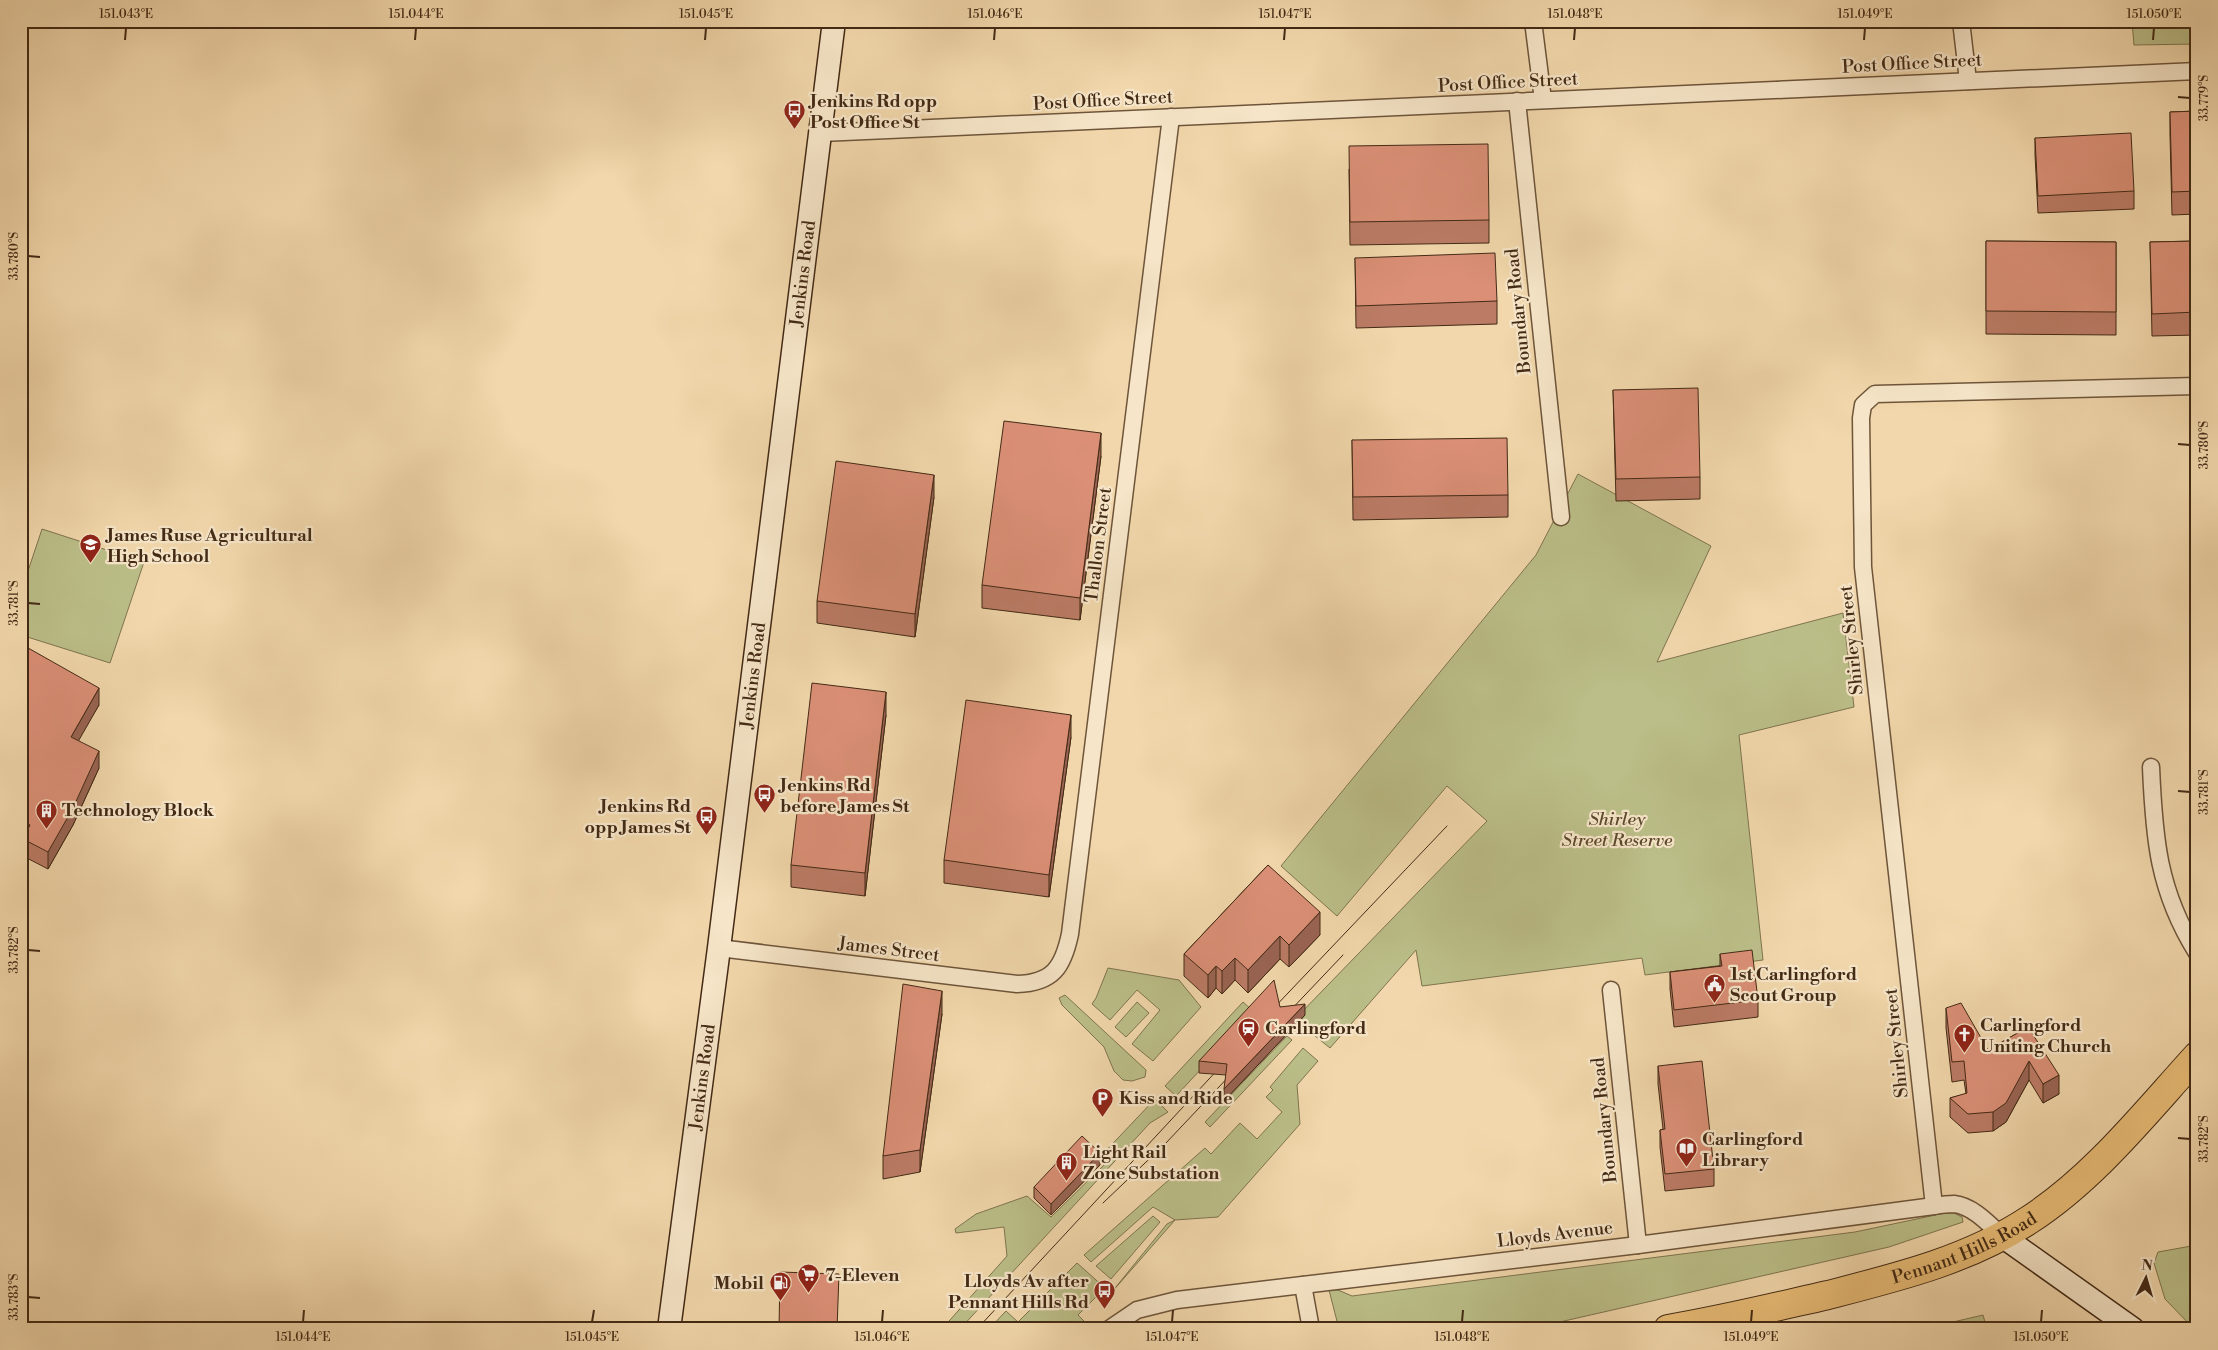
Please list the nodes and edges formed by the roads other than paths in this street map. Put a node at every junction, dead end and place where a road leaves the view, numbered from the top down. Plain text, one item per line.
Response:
1 (834, 21) edge
2 (1533, 21) edge
3 (1961, 21) edge
4 (2197, 71) edge
5 (1968, 81) junction
6 (1543, 100) junction
7 (1517, 101) junction
8 (1171, 117) junction
9 (820, 133) junction
10 (2197, 386) edge
11 (1561, 516) dead end
12 (2151, 767) dead end
13 (719, 948) junction
14 (2197, 953) edge
15 (1052, 974) joint
16 (1611, 990) dead end
17 (2197, 1056) edge
18 (1934, 1206) junction
19 (2002, 1236) junction
20 (1638, 1245) junction
21 (1303, 1285) junction
22 (669, 1329) edge
23 (1109, 1329) edge
24 (1311, 1329) edge
25 (1668, 1329) edge
26 (2132, 1329) edge

1 - 9 main road, Jenkins Road
2 - 6 street
3 - 5 street
4 - 5 street, Post Office Street
5 - 6 street, Post Office Street
6 - 7 street, Post Office Street
7 - 8 street, Post Office Street
7 - 11 street, Boundary Road
8 - 9 street, Post Office Street
8 - 15 street, Thallon Street
9 - 13 main road, Jenkins Road
10 - 18 street, Shirley Street
12 - 14 street
13 - 15 street, James Street
13 - 22 main road, Jenkins Road
16 - 20 street, Boundary Road
17 - 19 highway, Pennant Hills Road
18 - 19 street, Lloyds Avenue
18 - 20 street, Lloyds Avenue
19 - 25 highway, Pennant Hills Road
19 - 26 main road
20 - 21 street, Lloyds Avenue
21 - 23 street, Lloyds Avenue
21 - 24 street

